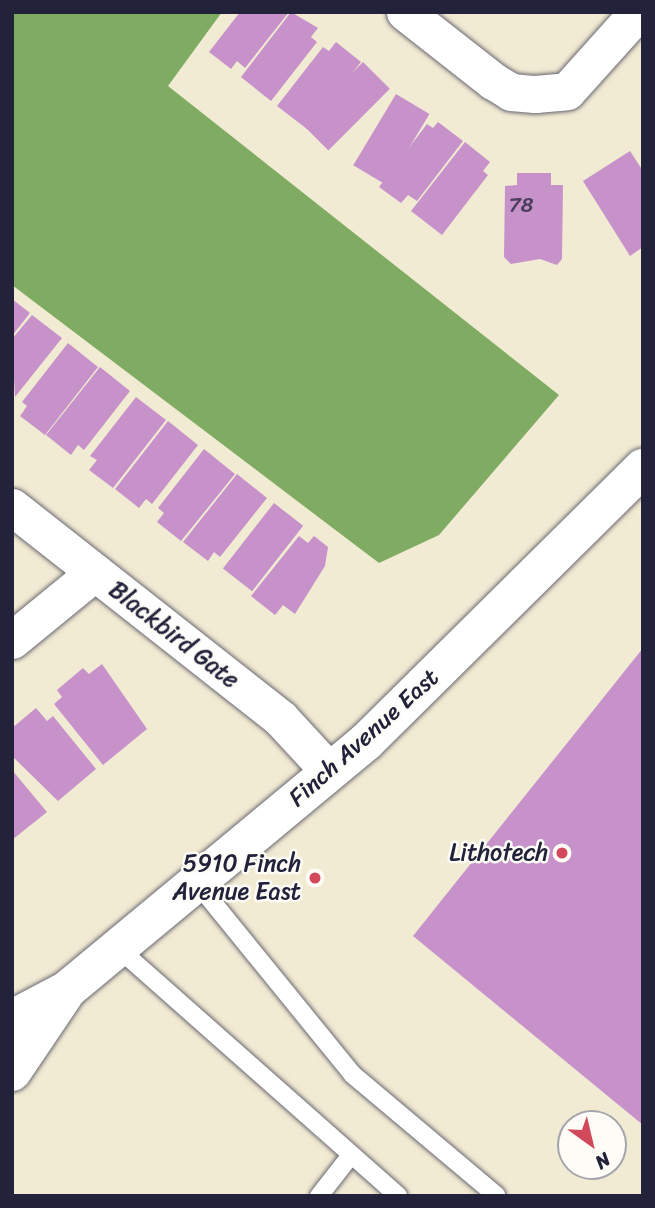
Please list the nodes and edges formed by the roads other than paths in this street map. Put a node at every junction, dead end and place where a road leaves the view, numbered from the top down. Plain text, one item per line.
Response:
1 (405, 12) edge
2 (638, 12) edge
3 (642, 470) edge
4 (12, 507) edge
5 (95, 572) junction
6 (12, 640) edge
7 (328, 770) junction
8 (197, 883) junction
9 (118, 948) junction
10 (67, 990) junction
11 (12, 1019) edge
12 (12, 1072) edge
13 (351, 1155) junction
14 (319, 1196) edge
15 (398, 1196) edge
16 (497, 1196) edge

1 - 2 street
3 - 7 main road, Finch Avenue East
4 - 5 street, Blackbird Gate
5 - 6 street
5 - 7 street, Blackbird Gate
7 - 8 main road, Finch Avenue East
8 - 9 main road, Finch Avenue East
8 - 16 lane
9 - 10 main road, Finch Avenue East
9 - 13 lane
10 - 11 main road, Finch Avenue East
10 - 12 main road, Finch Avenue East
13 - 14 lane
13 - 15 lane

